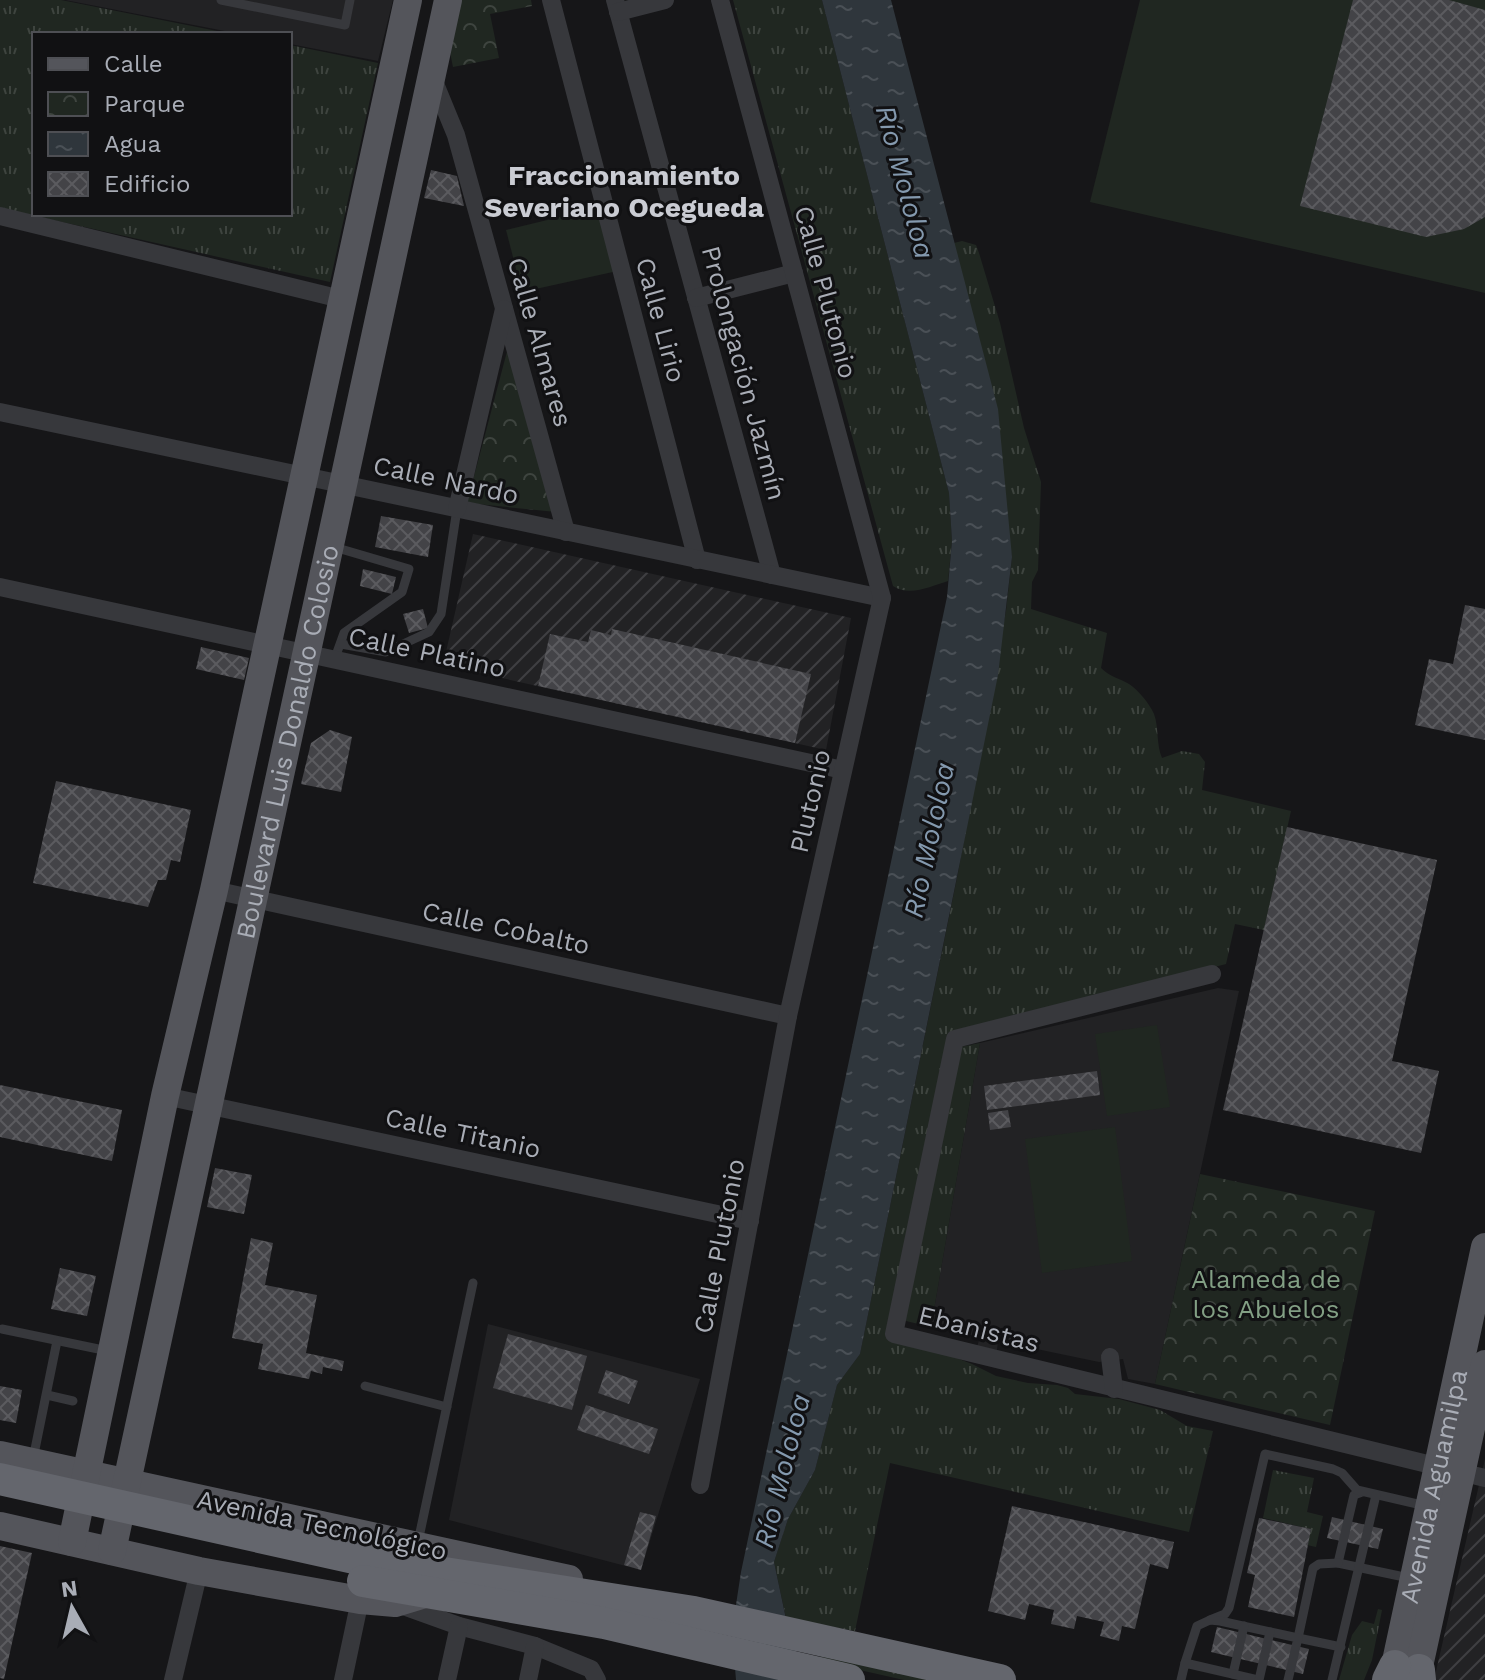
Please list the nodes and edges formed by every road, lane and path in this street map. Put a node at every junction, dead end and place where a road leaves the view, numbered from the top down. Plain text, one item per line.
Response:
1 (221, 0) edge
2 (350, 0) edge
3 (408, 0) edge
4 (448, 0) edge
5 (551, 0) edge
6 (665, 0) edge
7 (720, 0) edge
8 (617, 6) edge
9 (431, 76) junction
10 (0, 216) edge
11 (794, 273) junction
12 (696, 298) junction
13 (341, 299) junction
14 (504, 306) junction
15 (0, 412) edge
16 (303, 475) junction
17 (343, 484) junction
18 (457, 509) junction
19 (566, 532) junction
20 (330, 546) junction
21 (697, 560) junction
22 (772, 575) junction
23 (0, 587) edge
24 (882, 598) junction
25 (267, 644) junction
26 (328, 652) junction
27 (843, 770) junction
28 (214, 890) junction
29 (255, 901) junction
30 (1212, 974) dead end
31 (788, 1016) junction
32 (165, 1096) junction
33 (209, 1104) junction
34 (750, 1221) junction
35 (1485, 1247) edge
36 (133, 1250) junction
37 (175, 1261) junction
38 (473, 1283) dead end
39 (2, 1329) edge
40 (57, 1341) junction
41 (111, 1351) junction
42 (1110, 1357) dead end
43 (1485, 1364) edge
44 (365, 1386) dead end
45 (1114, 1389) junction
46 (47, 1395) junction
47 (73, 1401) dead end
48 (447, 1407) junction
49 (0, 1455) edge
50 (32, 1462) junction
51 (1461, 1473) edge
52 (0, 1479) edge
53 (700, 1485) dead end
54 (1362, 1492) junction
55 (1376, 1495) junction
56 (0, 1500) edge
57 (79, 1507) junction
58 (1429, 1507) junction
59 (120, 1516) junction
60 (0, 1526) edge
61 (418, 1545) junction
62 (1338, 1563) junction
63 (1360, 1568) junction
64 (199, 1571) junction
65 (1414, 1579) junction
66 (429, 1593) junction
67 (360, 1600) junction
68 (395, 1603) junction
69 (641, 1603) junction
70 (1210, 1620) junction
71 (459, 1626) junction
72 (1244, 1626) junction
73 (1270, 1632) junction
74 (1298, 1638) junction
75 (535, 1646) junction
76 (1341, 1647) junction
77 (1185, 1663) junction
78 (1233, 1674) junction
79 (1405, 1676) edge
80 (841, 1678) edge
81 (173, 1680) edge
82 (343, 1680) edge
83 (447, 1680) edge
84 (528, 1680) edge
85 (597, 1680) edge
86 (1000, 1680) edge
87 (1181, 1680) edge
88 (1258, 1680) edge
89 (1288, 1680) edge
90 (1332, 1680) edge

1 - 2 lane
3 - 13 main road, Boulevard Luis Donaldo Colosio
4 - 9 main road, Boulevard Luis Donaldo Colosio
5 - 21 street, Calle Lirio
6 - 8 street
7 - 11 street, Calle Plutonio
8 - 12 street, Prolongación Jazmín
9 - 14 street, Calle Almares
9 - 17 main road, Boulevard Luis Donaldo Colosio
10 - 13 street
11 - 12 street
11 - 24 street, Calle Plutonio
12 - 22 street, Prolongación Jazmín
13 - 16 main road, Boulevard Luis Donaldo Colosio
14 - 18 street
14 - 19 street, Calle Almares
15 - 16 street, Calle Nardo
16 - 17 street, Calle Nardo
16 - 25 main road, Boulevard Luis Donaldo Colosio
17 - 18 street, Calle Nardo
17 - 20 main road, Boulevard Luis Donaldo Colosio
18 - 19 street, Calle Nardo
18 - 26 lane
19 - 21 street, Calle Nardo
20 - 26 main road, Boulevard Luis Donaldo Colosio
20 - 26 lane
21 - 22 street, Calle Nardo
22 - 24 street, Calle Nardo
23 - 25 street, Calle Platino
24 - 27 street, Plutonio
25 - 26 street, Calle Platino
25 - 28 main road, Boulevard Luis Donaldo Colosio
26 - 27 street, Calle Platino
26 - 29 main road, Boulevard Luis Donaldo Colosio
27 - 31 street, Plutonio
28 - 29 street, Calle Cobalto
28 - 32 main road, Boulevard Luis Donaldo Colosio
29 - 31 street, Calle Cobalto
29 - 33 main road, Boulevard Luis Donaldo Colosio
30 - 45 street, Ebanistas
31 - 34 street, Calle Plutonio
32 - 33 street, Calle Titanio
32 - 36 main road, Boulevard Luis Donaldo Colosio
33 - 34 street, Calle Titanio
33 - 37 main road, Boulevard Luis Donaldo Colosio
34 - 53 street, Calle Plutonio
35 - 51 main road, Avenida Aguamilpa
36 - 37 main road
36 - 41 main road, Boulevard Luis Donaldo Colosio
37 - 59 main road, Boulevard Luis Donaldo Colosio
38 - 48 lane
39 - 40 lane
40 - 41 lane
40 - 46 lane
41 - 57 main road, Boulevard Luis Donaldo Colosio
42 - 45 street
43 - 51 main road, Avenida Aguamilpa
44 - 48 lane
45 - 51 street, Ebanistas
46 - 47 lane
46 - 50 lane
48 - 61 lane
49 - 50 main road, Avenida Tecnológico
50 - 57 main road, Avenida Tecnológico
51 - 58 main road, Avenida Aguamilpa
51 - 79 main road, Avenida Aguamilpa
52 - 57 highway, Avenida Tecnológico
54 - 55 lane
54 - 62 lane
54 - 70 lane
55 - 58 lane
55 - 63 lane
56 - 57 highway, Avenida Tecnológico
57 - 59 highway, Avenida Tecnológico
57 - 59 main road, Avenida Tecnológico
57 - 60 main road, Avenida Tecnológico
58 - 65 main road, Avenida Aguamilpa
59 - 61 main road, Avenida Tecnológico
59 - 64 main road, Avenida Tecnológico
59 - 66 highway, Avenida Tecnológico
59 - 69 highway, Avenida Tecnológico
61 - 69 main road, Avenida Tecnológico
62 - 63 lane
62 - 74 lane
63 - 65 lane
63 - 76 lane
64 - 67 main road, Avenida Tecnológico
64 - 81 street
65 - 79 main road, Avenida Aguamilpa
66 - 68 main road, Avenida Tecnológico
66 - 80 highway, Avenida Tecnológico
67 - 68 main road, Avenida Tecnológico
67 - 82 street
68 - 71 street
69 - 86 highway, Avenida Tecnológico
70 - 72 lane
70 - 77 lane
71 - 75 street
71 - 83 street
72 - 73 lane
72 - 78 lane
73 - 74 lane
73 - 88 lane
74 - 76 lane
74 - 89 lane
75 - 84 street
75 - 85 street
76 - 90 lane
77 - 78 lane
77 - 87 lane
78 - 88 lane

